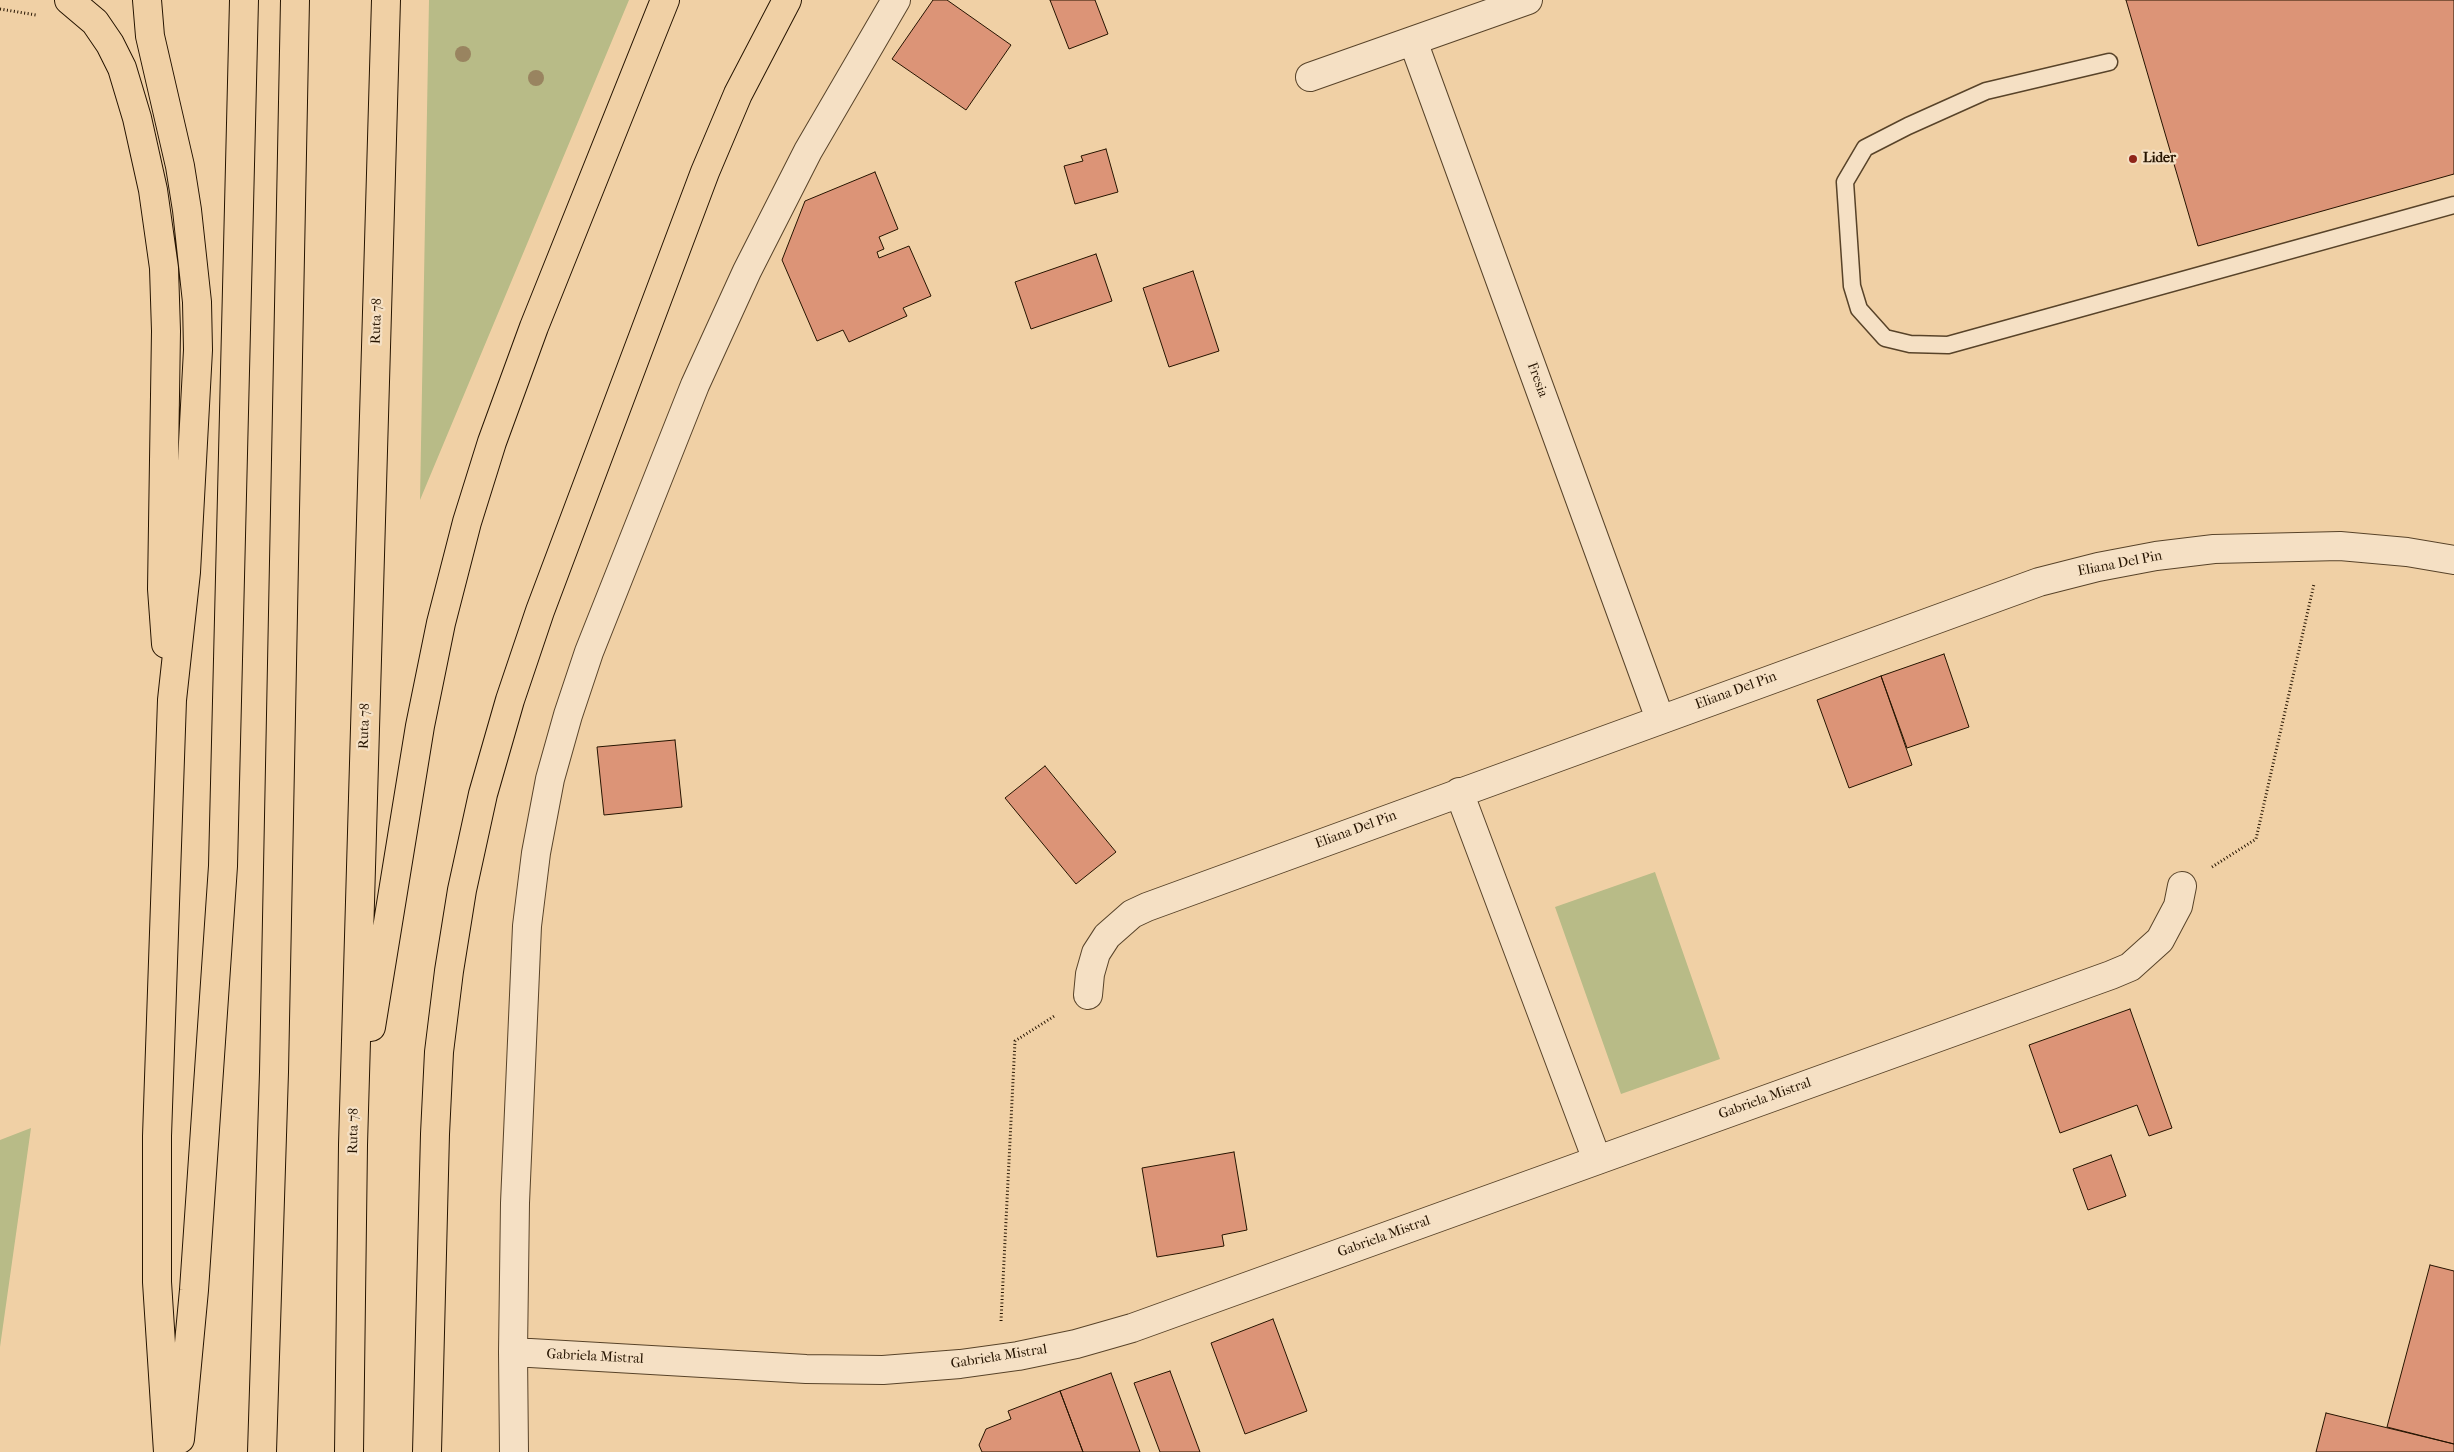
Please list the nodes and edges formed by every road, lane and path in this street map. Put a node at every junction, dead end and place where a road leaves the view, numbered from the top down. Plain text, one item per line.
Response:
1 (69, 0) edge
2 (147, 0) edge
3 (244, 0) edge
4 (295, 0) edge
5 (386, 0) edge
6 (665, 0) edge
7 (787, 0) edge
8 (896, 0) edge
9 (1528, 0) edge
10 (41, 8) dead end
11 (0, 9) edge
12 (1413, 41) junction
13 (2109, 62) dead end
14 (1310, 77) dead end
15 (2454, 205) edge
16 (2323, 547) junction
17 (2454, 560) edge
18 (172, 700) junction
19 (1660, 719) junction
20 (1459, 792) junction
21 (2182, 886) joint
22 (1088, 995) joint
23 (353, 1145) junction
24 (1596, 1160) junction
25 (513, 1352) junction
26 (999, 1359) junction
27 (168, 1452) edge
28 (178, 1452) edge
29 (262, 1452) edge
30 (349, 1452) edge
31 (427, 1452) edge
32 (514, 1452) edge

1 - 18 highway
2 - 18 highway
3 - 28 highway
4 - 29 highway
5 - 23 highway, Ruta 78
6 - 23 highway
7 - 31 highway
8 - 25 street
9 - 12 street
10 - 11 path
12 - 14 street
12 - 19 street, Fresia
13 - 15 lane
16 - 17 street, Eliana Del Pin
16 - 19 street, Eliana Del Pin
16 - 21 path
18 - 27 highway
19 - 20 street, Eliana Del Pin
20 - 22 street, Eliana Del Pin
20 - 24 street
21 - 24 street, Gabriela Mistral
22 - 26 path
23 - 30 highway, Ruta 78
24 - 26 street, Gabriela Mistral
25 - 26 street, Gabriela Mistral
25 - 32 street

